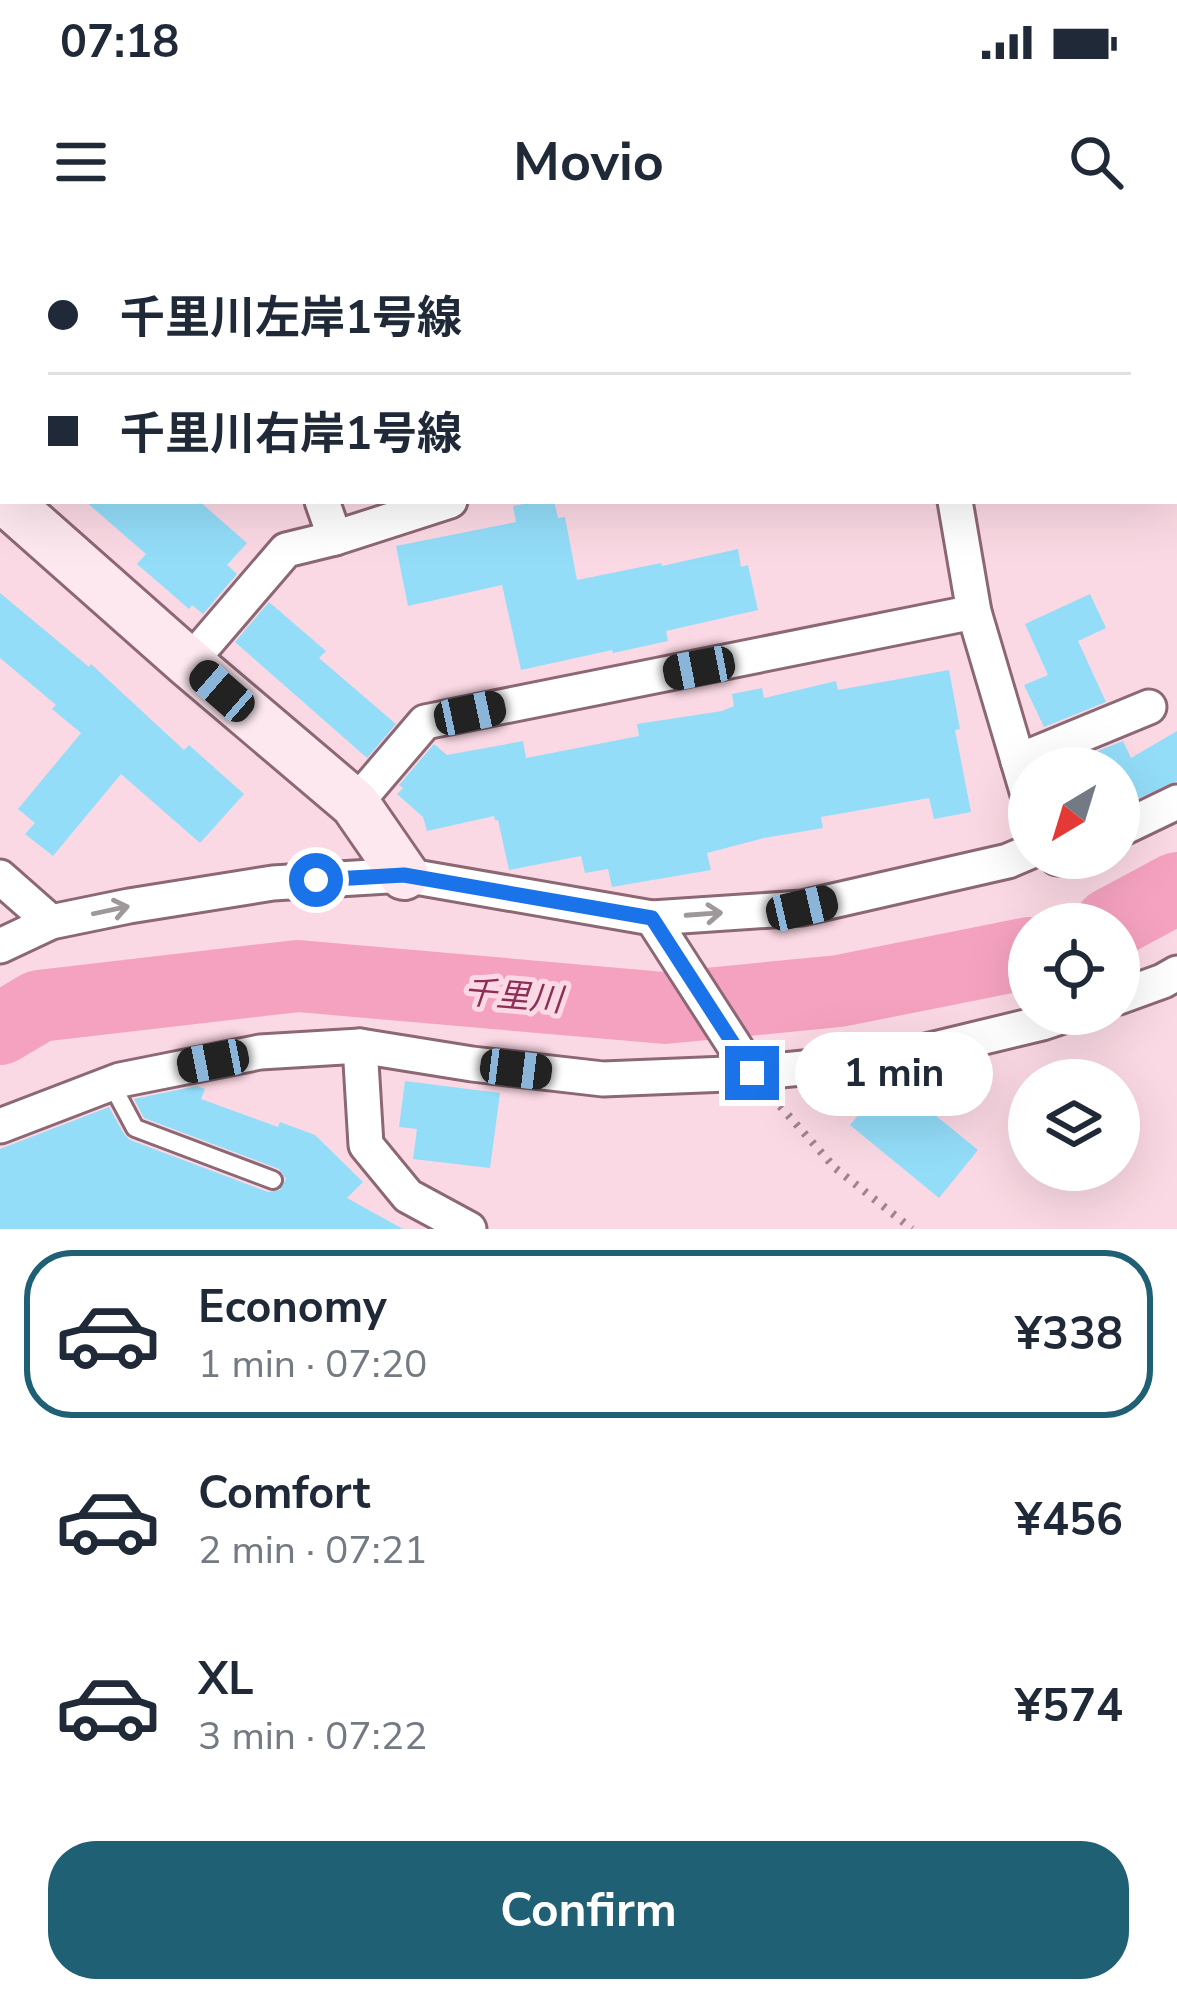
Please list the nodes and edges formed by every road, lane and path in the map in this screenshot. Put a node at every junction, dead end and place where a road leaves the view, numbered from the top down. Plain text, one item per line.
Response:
1 (9, 504) edge
2 (323, 504) edge
3 (441, 504) edge
4 (956, 504) edge
5 (334, 538) junction
6 (974, 612) junction
7 (189, 663) junction
8 (1149, 707) dead end
9 (1014, 747) edge
10 (1052, 747) edge
11 (1177, 802) edge
12 (355, 804) junction
13 (1140, 820) edge
14 (1008, 862) edge
15 (404, 875) junction
16 (0, 877) edge
17 (652, 918) junction
18 (51, 922) junction
19 (0, 946) edge
20 (1177, 973) edge
21 (1140, 989) edge
22 (1008, 1031) edge
23 (360, 1046) junction
24 (752, 1073) junction
25 (111, 1083) junction
26 (0, 1126) edge
27 (273, 1180) dead end
28 (469, 1229) edge
29 (911, 1229) edge

1 - 7 street
2 - 5 street
3 - 5 street
4 - 6 street
5 - 7 street
6 - 9 street
6 - 12 street
7 - 12 street
8 - 10 street
11 - 13 street
12 - 15 street
17 -> 14 street
15 - 17 street
18 -> 15 street
16 - 18 street
17 - 24 street
18 - 19 street
20 - 21 street
22 - 24 street
23 - 24 street
23 - 25 street
23 - 28 street
24 - 29 path
25 - 26 street
25 - 27 lane

